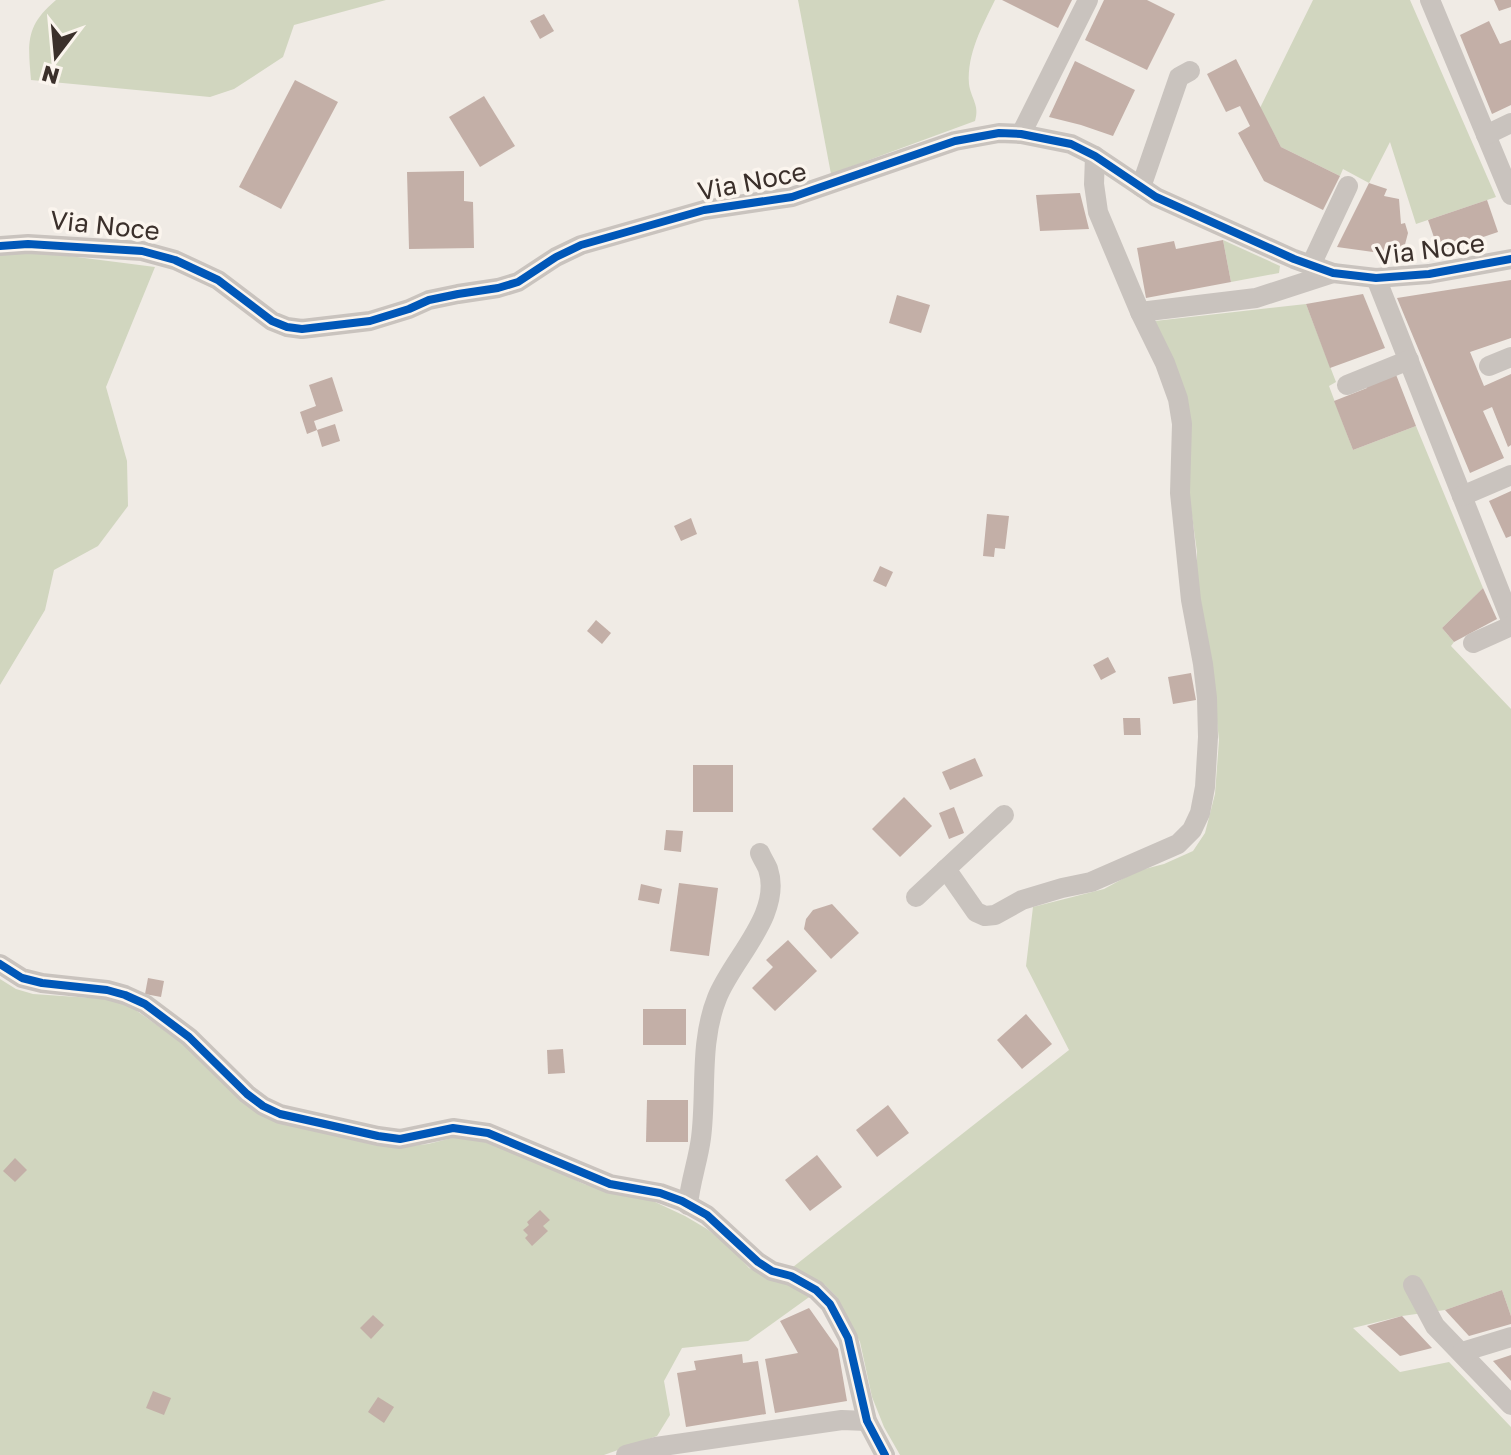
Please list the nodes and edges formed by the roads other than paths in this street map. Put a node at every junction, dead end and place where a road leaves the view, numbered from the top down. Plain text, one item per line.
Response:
1 (1088, 0) edge
2 (1430, 0) edge
3 (1190, 71) dead end
4 (1511, 123) edge
5 (1021, 134) junction
6 (1486, 135) junction
7 (1095, 156) junction
8 (1348, 186) dead end
9 (1141, 187) junction
10 (1511, 195) edge
11 (0, 246) edge
12 (1511, 259) edge
13 (1311, 265) junction
14 (1333, 273) junction
15 (1376, 278) junction
16 (1140, 312) junction
17 (1511, 357) edge
18 (1409, 360) junction
19 (1489, 366) dead end
20 (1347, 385) dead end
21 (1511, 475) edge
22 (1462, 496) junction
23 (1511, 623) edge
24 (1473, 643) dead end
25 (1004, 815) dead end
26 (760, 853) dead end
27 (946, 869) junction
28 (916, 897) dead end
29 (0, 964) edge
30 (688, 1205) junction
31 (1413, 1285) dead end
32 (1511, 1337) edge
33 (1462, 1352) junction
34 (1511, 1405) edge
35 (867, 1421) junction
36 (626, 1455) edge
37 (885, 1455) edge

1 - 5 street
2 - 6 street
3 - 9 street
4 - 6 street
5 - 7 street, Via Noce
5 - 11 street, Via Noce
6 - 10 street
7 - 9 street, Via Noce
7 - 16 street
8 - 13 street
9 - 13 street, Via Noce
12 - 15 street, Via Noce
13 - 14 street, Via Noce
14 - 15 street, Via Noce
14 - 16 street
15 - 18 street
16 - 27 street
17 - 19 street
18 - 20 street
18 - 22 street
21 - 22 street
22 - 23 street
23 - 24 street
25 - 27 street
26 - 30 street
27 - 28 street
29 - 30 street
30 - 35 street
31 - 33 street
32 - 33 street
33 - 34 street
35 - 36 street
35 - 37 street

